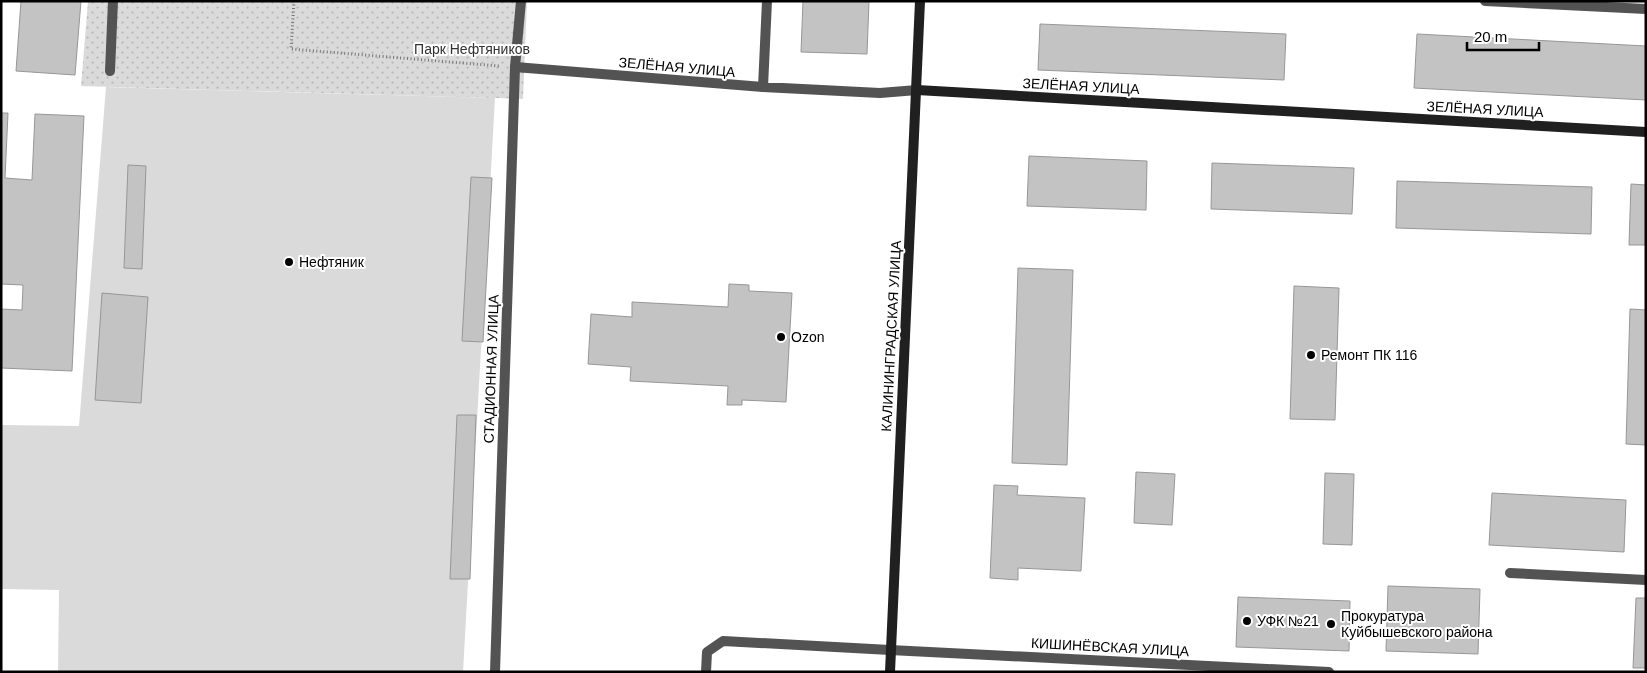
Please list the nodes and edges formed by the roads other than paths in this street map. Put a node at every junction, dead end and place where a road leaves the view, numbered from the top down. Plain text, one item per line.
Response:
1 (113, 1) edge
2 (521, 1) edge
3 (767, 1) edge
4 (920, 1) edge
5 (1485, 1) edge
6 (1646, 9) edge
7 (515, 67) junction
8 (110, 70) dead end
9 (763, 88) junction
10 (917, 90) junction
11 (1646, 132) edge
12 (1510, 573) dead end
13 (1646, 580) edge
14 (890, 650) junction
15 (495, 672) edge
16 (706, 672) edge
17 (890, 672) edge
18 (1329, 672) edge

1 - 8 street
2 - 7 street, СТАДИОННАЯ УЛИЦА
3 - 9 street
4 - 10 street, КАЛИНИНГРАДСКАЯ УЛИЦА
5 - 6 street
7 - 9 street, ЗЕЛЁНАЯ УЛИЦА
7 - 15 street, СТАДИОННАЯ УЛИЦА
9 - 10 street, ЗЕЛЁНАЯ УЛИЦА
10 - 11 street, ЗЕЛЁНАЯ УЛИЦА
10 - 14 street, КАЛИНИНГРАДСКАЯ УЛИЦА
12 - 13 street
14 - 16 street, КИШИНЁВСКАЯ УЛИЦА
14 - 17 street, КАЛИНИНГРАДСКАЯ УЛИЦА
14 - 18 street, КИШИНЁВСКАЯ УЛИЦА

